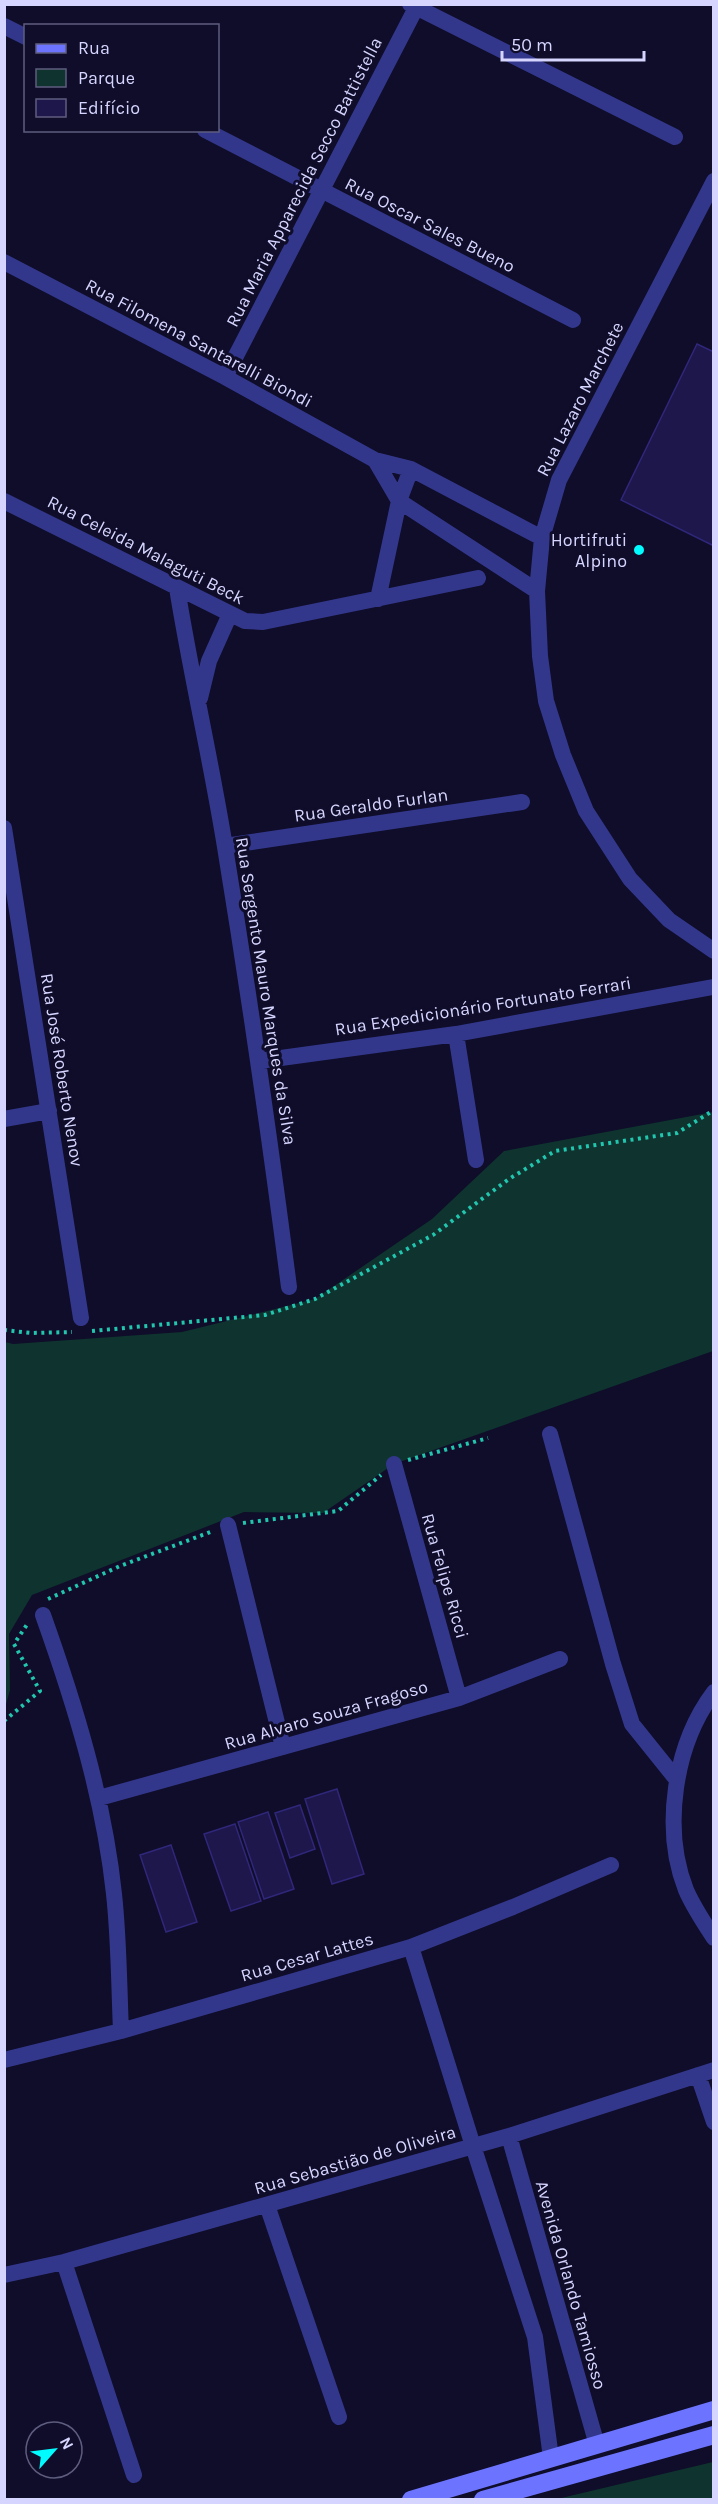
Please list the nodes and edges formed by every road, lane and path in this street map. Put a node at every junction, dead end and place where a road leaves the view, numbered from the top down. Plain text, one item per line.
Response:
1 (415, 6) edge
2 (4, 26) edge
3 (24, 36) edge
4 (209, 132) edge
5 (675, 137) dead end
6 (714, 180) edge
7 (320, 190) junction
8 (4, 262) edge
9 (573, 320) dead end
10 (225, 377) junction
11 (375, 460) junction
12 (411, 469) junction
13 (4, 501) edge
14 (399, 501) junction
15 (542, 538) junction
16 (478, 579) dead end
17 (177, 588) junction
18 (537, 591) junction
19 (378, 599) junction
20 (230, 614) junction
21 (200, 702) junction
22 (522, 802) dead end
23 (4, 828) edge
24 (225, 846) junction
25 (714, 951) edge
26 (713, 987) edge
27 (456, 1034) junction
28 (260, 1061) junction
29 (714, 1110) edge
30 (49, 1111) junction
31 (4, 1119) edge
32 (476, 1161) dead end
33 (289, 1287) dead end
34 (81, 1318) dead end
35 (4, 1330) edge
36 (550, 1434) dead end
37 (488, 1438) dead end
38 (394, 1464) junction
39 (228, 1525) junction
40 (40, 1612) junction
41 (560, 1659) dead end
42 (714, 1692) edge
43 (459, 1698) junction
44 (4, 1721) edge
45 (283, 1747) junction
46 (677, 1780) junction
47 (99, 1798) junction
48 (611, 1866) dead end
49 (714, 1938) edge
50 (411, 1947) junction
51 (121, 2031) junction
52 (4, 2060) edge
53 (706, 2073) edge
54 (714, 2122) edge
55 (509, 2136) junction
56 (473, 2146) junction
57 (267, 2205) junction
58 (64, 2262) junction
59 (4, 2275) edge
60 (714, 2410) edge
61 (339, 2417) dead end
62 (714, 2435) edge
63 (597, 2445) junction
64 (551, 2458) junction
65 (134, 2475) dead end
66 (411, 2499) edge
67 (483, 2499) edge

1 - 5 street
1 - 7 street, Rua Maria Apparecida Secco Battistella
2 - 3 street
4 - 7 street, Rua Oscar Sales Bueno
6 - 15 street, Rua Lazaro Marchete
7 - 9 street, Rua Oscar Sales Bueno
7 - 10 street, Rua Maria Apparecida Secco Battistella
8 - 10 street, Rua Filomena Santarelli Biondi
10 - 11 street, Rua Filomena Santarelli Biondi
11 - 12 street, Rua Filomena Santarelli Biondi
11 - 14 street
12 - 14 street
12 - 15 street, Rua Filomena Santarelli Biondi
13 - 17 street, Rua Celeida Malaguti Beck
14 - 18 street
14 - 19 street
15 - 18 street, Rua Lazaro Marchete
16 - 19 street, Rua Celeida Malaguti Beck
17 - 20 street, Rua Celeida Malaguti Beck
17 - 21 street, Rua Sergento Mauro Marques da Silva
18 - 25 street, Rua Lazaro Marchete
19 - 20 street, Rua Celeida Malaguti Beck
20 - 21 street, Rua Sergento Mauro Marques da Silva
21 - 24 street, Rua Sergento Mauro Marques da Silva
22 - 24 street, Rua Geraldo Furlan
23 - 30 street, Rua José Roberto Nenov
24 - 28 street, Rua Sergento Mauro Marques da Silva
26 - 27 street, Rua Expedicionário Fortunato Ferrari
27 - 28 street, Rua Expedicionário Fortunato Ferrari
27 - 32 street
28 - 33 street, Rua Sergento Mauro Marques da Silva
29 - 35 path
30 - 31 street
30 - 34 street, Rua José Roberto Nenov
36 - 46 street
37 - 38 path
38 - 39 path
38 - 43 street, Rua Felipe Ricci
39 - 40 path
39 - 45 street
40 - 44 path
40 - 47 street
41 - 43 street, Rua Alvaro Souza Fragoso
42 - 46 street
43 - 45 street, Rua Alvaro Souza Fragoso
45 - 47 street, Rua Alvaro Souza Fragoso
46 - 49 street
47 - 51 street
48 - 50 street, Rua Cesar Lattes
50 - 51 street, Rua Cesar Lattes
50 - 56 street
51 - 52 street, Rua Cesar Lattes
53 - 54 street
53 - 55 street, Rua Sebastião de Oliveira
55 - 56 street, Rua Sebastião de Oliveira
55 - 63 street, Avenida Orlando Tamiosso
56 - 57 street, Rua Sebastião de Oliveira
56 - 64 street
57 - 58 street, Rua Sebastião de Oliveira
57 - 61 street
58 - 59 street, Rua Sebastião de Oliveira
58 - 65 street
60 - 63 main road
62 - 67 main road
63 - 64 main road
64 - 66 main road

